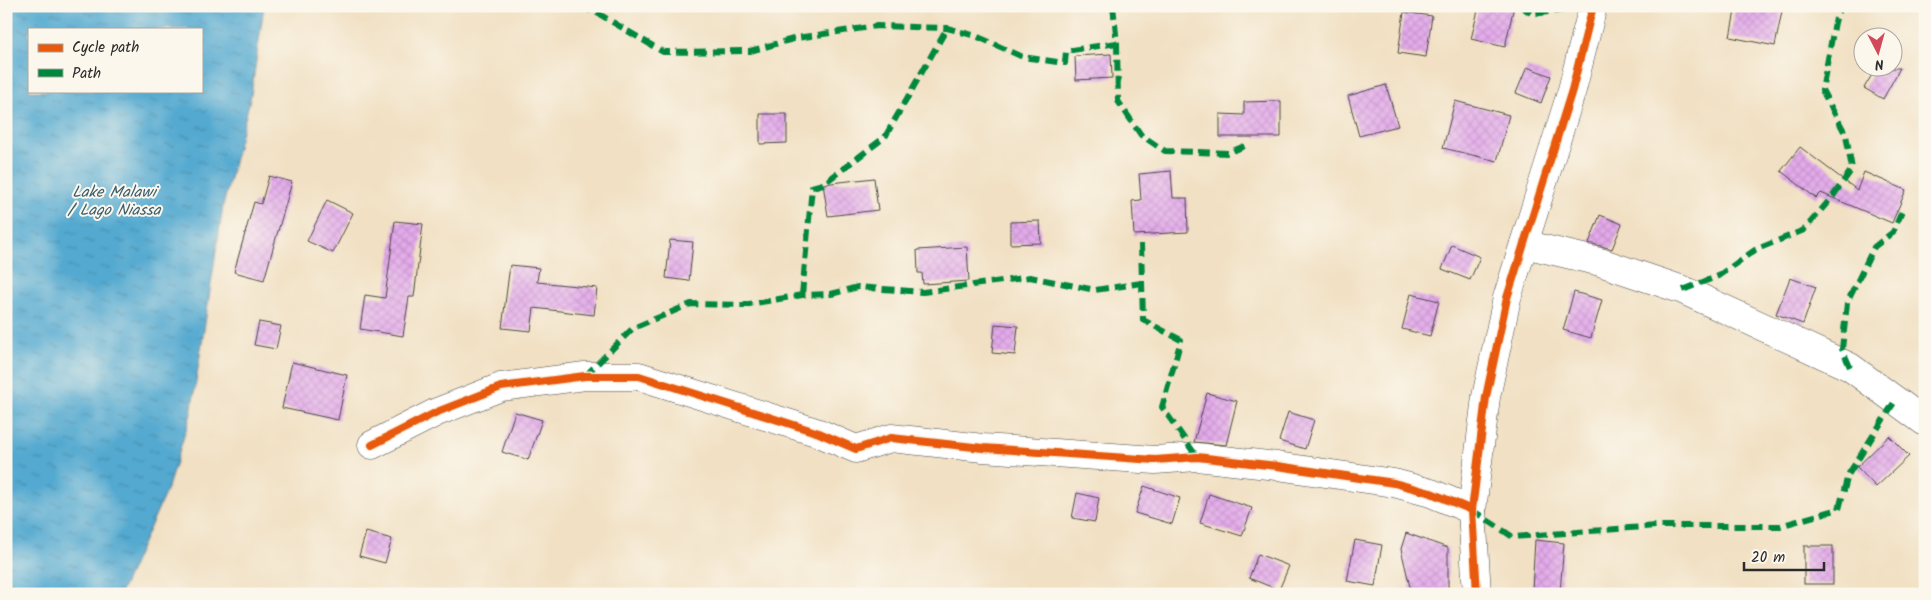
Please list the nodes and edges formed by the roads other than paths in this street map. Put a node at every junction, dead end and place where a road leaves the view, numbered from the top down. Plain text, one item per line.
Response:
1 (1593, 6) edge
2 (1524, 244) junction
3 (1925, 422) edge
4 (372, 444) dead end
5 (1472, 510) junction
6 (1478, 594) edge

1 - 2 street
2 - 3 street
2 - 5 street
4 - 5 street
5 - 6 street

